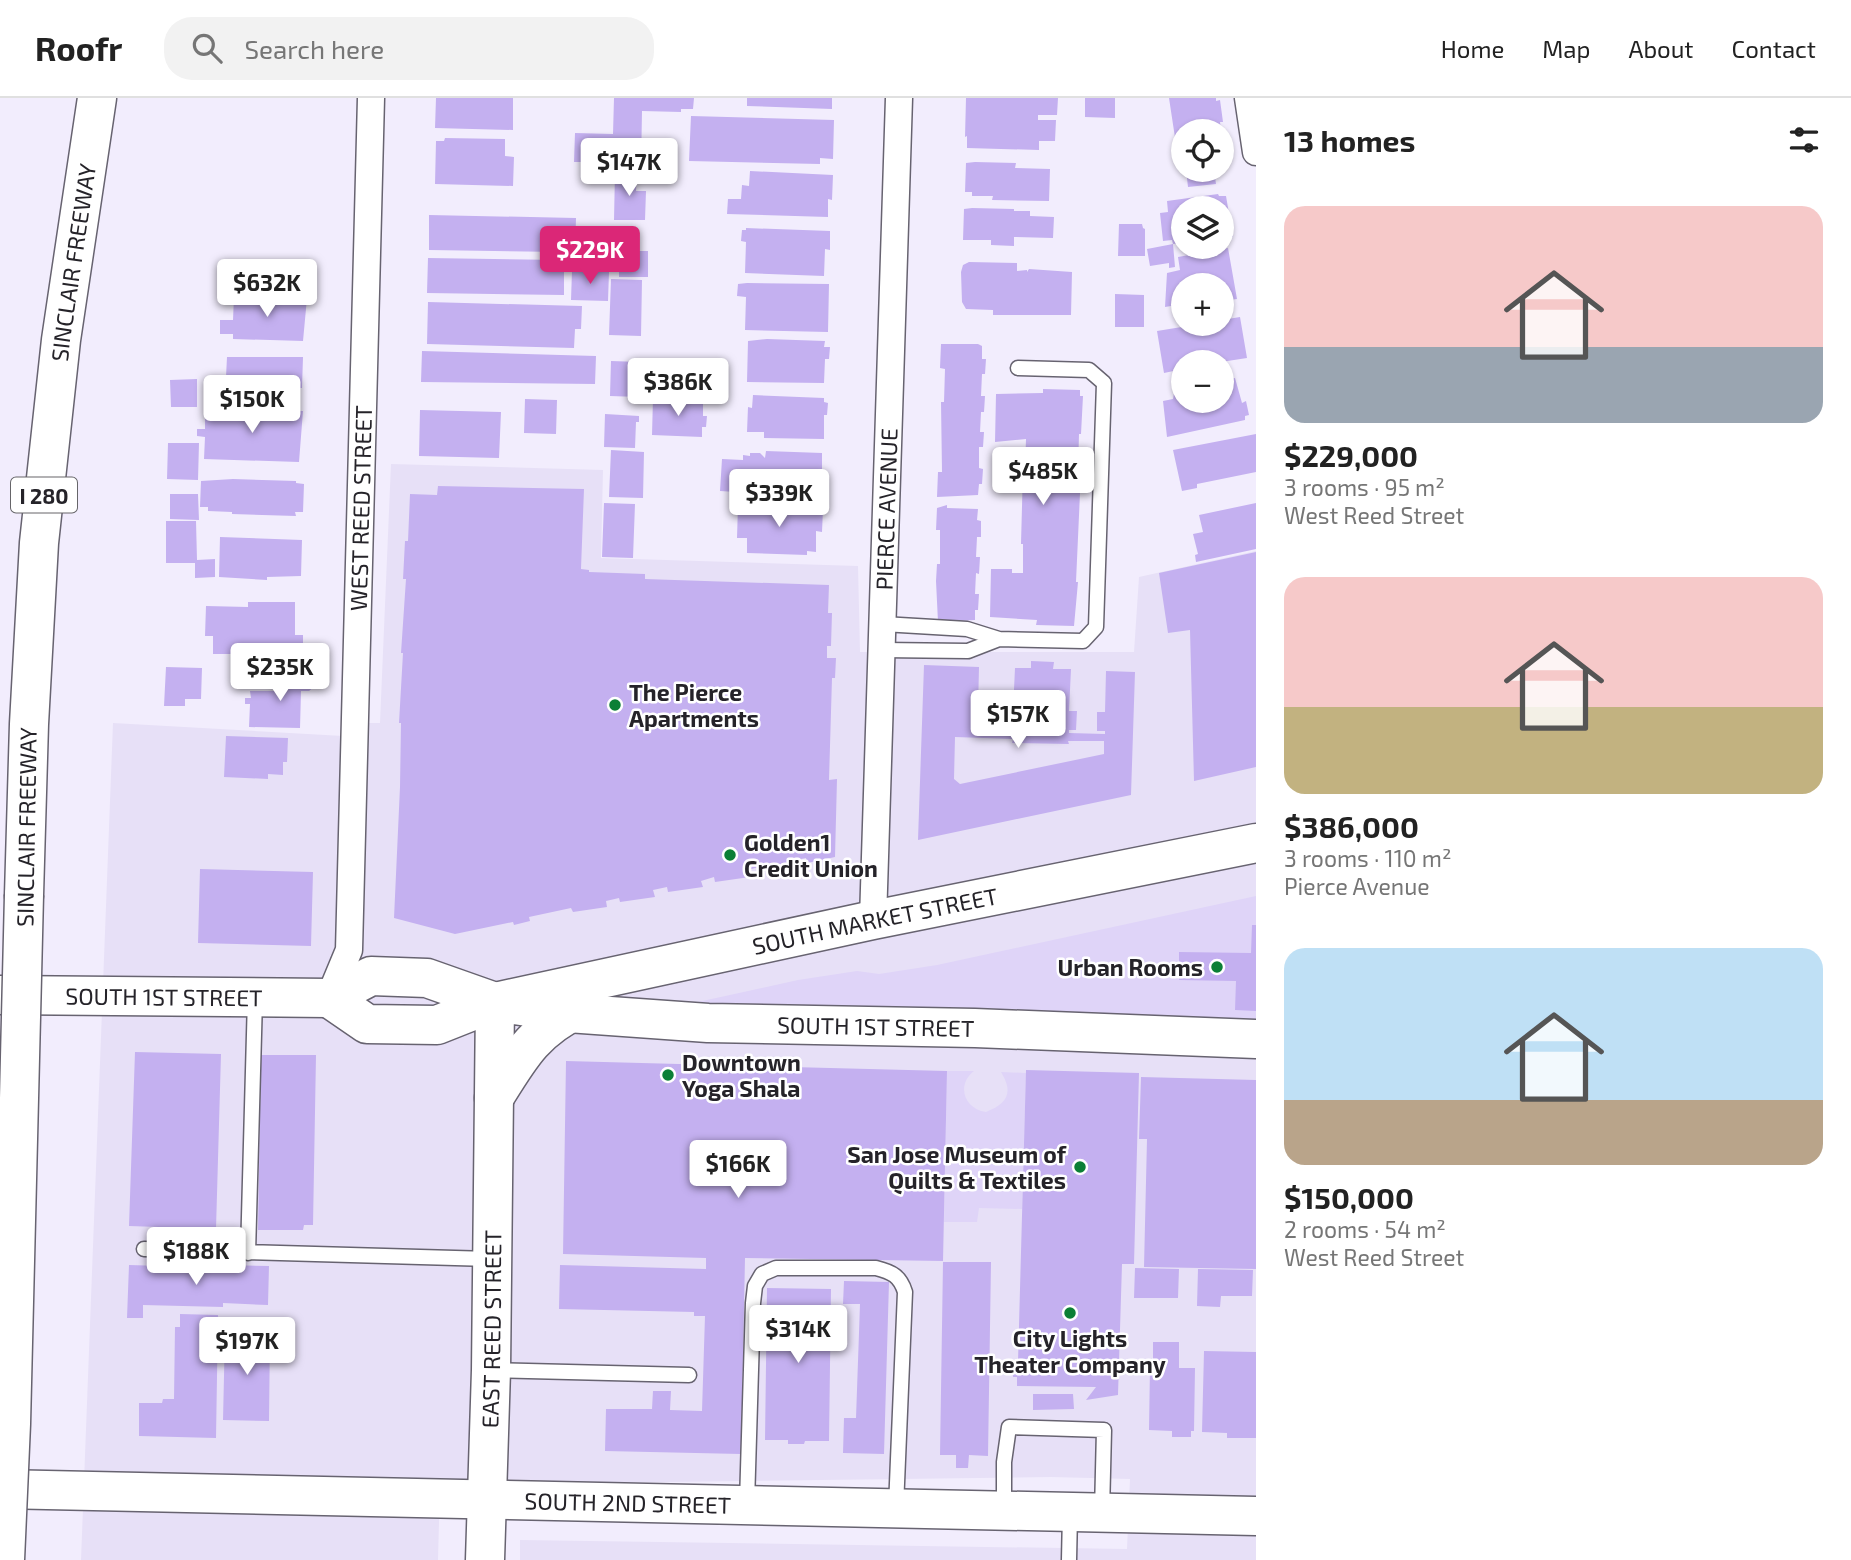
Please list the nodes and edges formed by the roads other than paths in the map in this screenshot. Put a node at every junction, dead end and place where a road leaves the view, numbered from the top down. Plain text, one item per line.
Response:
1 (97, 98) edge
2 (371, 98) edge
3 (899, 98) edge
4 (1248, 98) edge
5 (1256, 152) edge
6 (1018, 368) dead end
7 (883, 624) junction
8 (999, 639) junction
9 (882, 650) junction
10 (1256, 843) edge
11 (873, 920) junction
12 (675, 962) junction
13 (0, 995) edge
14 (255, 997) junction
15 (330, 998) junction
16 (495, 1002) junction
17 (568, 1013) junction
18 (1256, 1039) edge
19 (494, 1098) junction
20 (144, 1249) dead end
21 (248, 1253) junction
22 (491, 1259) junction
23 (491, 1370) junction
24 (689, 1375) dead end
25 (0, 1489) edge
26 (486, 1499) junction
27 (747, 1504) junction
28 (897, 1509) junction
29 (1004, 1511) junction
30 (1086, 1513) junction
31 (1256, 1516) edge
32 (5, 1560) edge
33 (485, 1560) edge
34 (1069, 1560) edge

1 - 32 main road, SINCLAIR FREEWAY / I 280, bridge
2 - 15 street, WEST REED STREET
3 - 7 street, PIERCE AVENUE
4 - 5 street
6 - 8 lane
7 - 8 lane
7 - 9 street, PIERCE AVENUE
8 - 9 lane
9 - 11 street, PIERCE AVENUE
10 - 11 main road, SOUTH MARKET STREET
11 - 12 main road, SOUTH MARKET STREET
12 - 16 main road, SOUTH MARKET STREET
12 - 17 main road
13 - 14 main road, SOUTH 1ST STREET
14 - 15 main road, SOUTH 1ST STREET
14 - 21 lane
15 - 16 main road
16 - 17 main road, SOUTH 1ST STREET
16 - 19 main road, EAST REED STREET
17 - 18 main road, SOUTH 1ST STREET
17 - 19 main road
19 - 22 main road, EAST REED STREET
20 - 21 lane
21 - 22 lane
22 - 23 main road, EAST REED STREET
23 - 24 lane
23 - 26 main road, EAST REED STREET
25 - 26 main road, SOUTH 2ND STREET
26 - 27 main road, SOUTH 2ND STREET
26 - 33 main road, EAST REED STREET
27 - 28 main road, SOUTH 2ND STREET
27 - 28 lane
28 - 29 main road, SOUTH 2ND STREET
29 - 30 main road, SOUTH 2ND STREET
29 - 30 lane
30 - 31 main road, SOUTH 2ND STREET
30 - 34 lane

